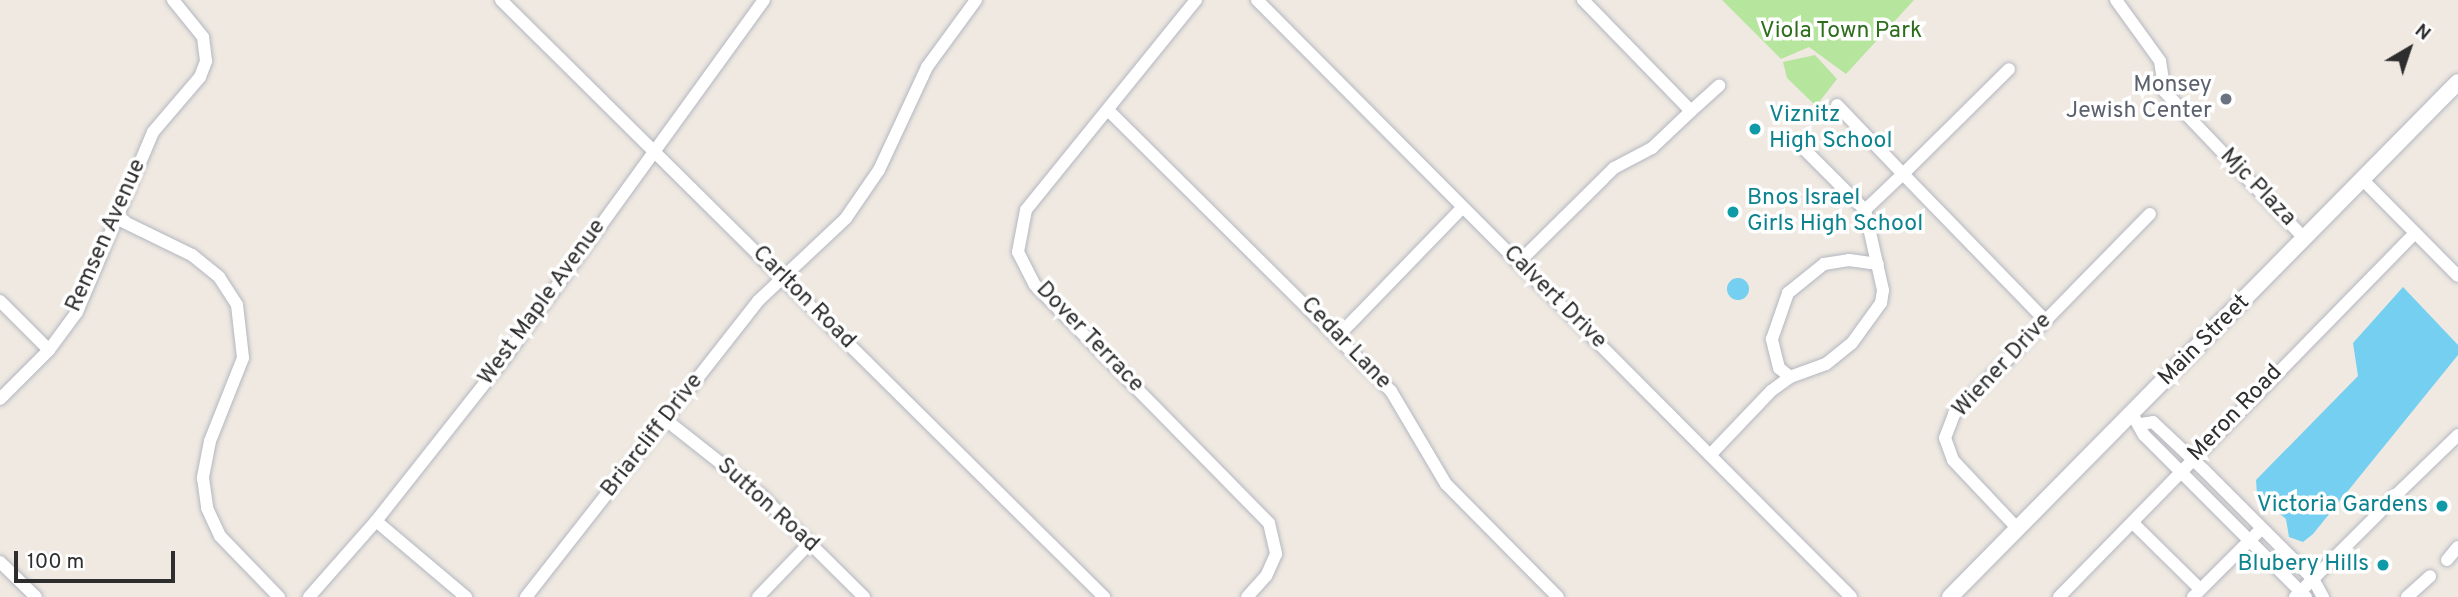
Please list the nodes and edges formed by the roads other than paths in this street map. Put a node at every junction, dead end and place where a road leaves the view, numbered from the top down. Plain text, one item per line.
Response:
1 (173, 0) edge
2 (501, 0) edge
3 (764, 0) edge
4 (976, 0) edge
5 (1196, 0) edge
6 (1256, 0) edge
7 (1583, 0) edge
8 (2116, 0) edge
9 (2009, 69) dead end
10 (2458, 82) edge
11 (1719, 86) dead end
12 (1837, 106) dead end
13 (1108, 110) junction
14 (1691, 111) junction
15 (653, 149) junction
16 (1806, 151) dead end
17 (1903, 174) junction
18 (2362, 180) junction
19 (1462, 208) junction
20 (1865, 210) junction
21 (2150, 214) dead end
22 (116, 218) junction
23 (2415, 233) junction
24 (2305, 239) junction
25 (1518, 263) junction
26 (1878, 264) junction
27 (2458, 276) edge
28 (782, 277) junction
29 (0, 301) edge
30 (2045, 320) junction
31 (1338, 336) junction
32 (49, 350) junction
33 (1790, 377) junction
34 (0, 399) edge
35 (666, 420) junction
36 (2136, 420) junction
37 (2455, 443) edge
38 (1710, 455) junction
39 (2192, 458) junction
40 (2182, 470) junction
41 (2392, 499) dead end
42 (2380, 512) dead end
43 (376, 521) junction
44 (2133, 523) junction
45 (2262, 527) junction
46 (2017, 528) junction
47 (2251, 539) junction
48 (810, 543) junction
49 (2458, 547) edge
50 (2447, 560) dead end
51 (0, 562) edge
52 (2430, 576) dead end
53 (2313, 579) junction
54 (2197, 593) edge
55 (2301, 594) edge
56 (36, 597) edge
57 (279, 597) edge
58 (309, 597) edge
59 (466, 597) edge
60 (526, 597) edge
61 (758, 597) edge
62 (864, 597) edge
63 (1104, 597) edge
64 (1247, 597) edge
65 (1558, 597) edge
66 (1851, 597) edge
67 (1950, 597) edge
68 (2059, 597) edge
69 (2323, 597) edge
70 (2407, 597) edge

1 - 22 street, Remsen Avenue
2 - 15 street, Carlton Road
3 - 15 street, West Maple Avenue
4 - 28 street, Briarcliff Drive
5 - 13 street, Dover Terrace
6 - 19 street, Calvert Drive
7 - 14 street
8 - 24 street, Mjc Plaza
9 - 17 street
10 - 18 main road, Main Street
11 - 14 street
12 - 17 street
13 - 31 street, Cedar Lane
13 - 64 street, Dover Terrace
14 - 25 street
15 - 28 street, Carlton Road
15 - 43 street, West Maple Avenue
16 - 20 street
17 - 20 street
17 - 30 street
18 - 23 street
18 - 24 main road, Main Street
19 - 25 street, Calvert Drive
19 - 31 street
20 - 26 street
21 - 30 street, Wiener Drive
22 - 32 street, Remsen Avenue
22 - 57 street
23 - 27 street
23 - 39 street, Meron Road
24 - 36 main road, Main Street
25 - 38 street, Calvert Drive
26 - 33 street
26 - 33 street
28 - 35 street, Briarcliff Drive
28 - 63 street, Carlton Road
29 - 32 street
30 - 46 street, Wiener Drive
31 - 65 street, Cedar Lane
32 - 34 street, Remsen Avenue
33 - 38 street
35 - 48 street, Sutton Road
35 - 60 street, Briarcliff Drive
36 - 39 street
36 - 40 street
36 - 46 main road, Main Street
37 - 41 street
38 - 66 street, Calvert Drive
39 - 40 street, Meron Road
39 - 45 street
40 - 44 street, Meron Road
40 - 47 street
42 - 53 street
43 - 58 street, West Maple Avenue
43 - 59 street
44 - 54 street
44 - 68 street, Meron Road
45 - 47 street
45 - 53 street
46 - 67 main road, Main Street
47 - 54 street
47 - 55 street
48 - 61 street
48 - 62 street, Sutton Road
49 - 50 street
51 - 56 street
52 - 70 street
53 - 55 street
53 - 69 street

